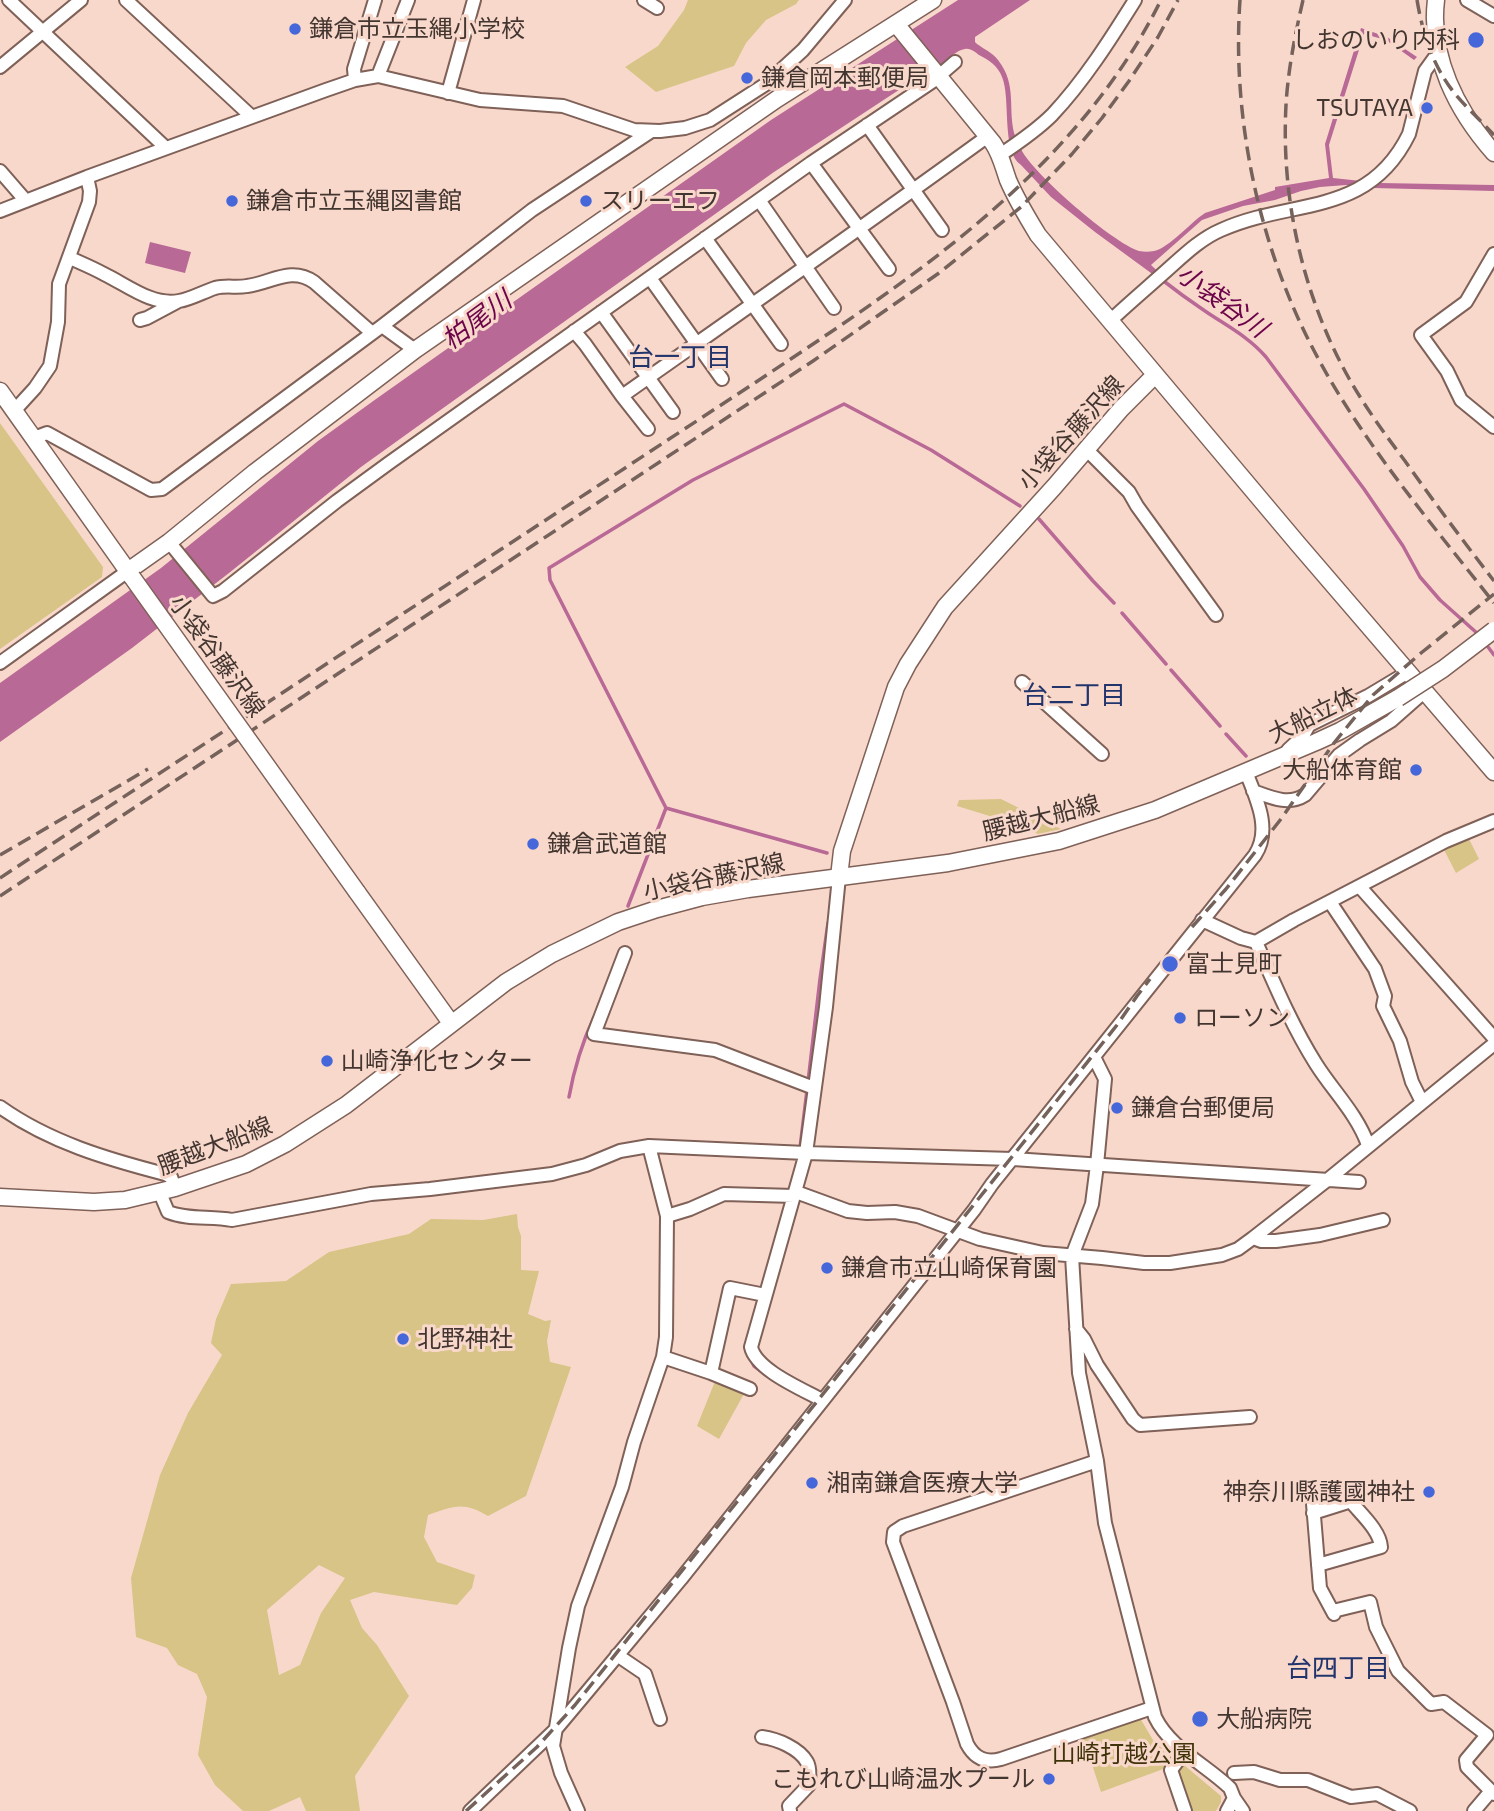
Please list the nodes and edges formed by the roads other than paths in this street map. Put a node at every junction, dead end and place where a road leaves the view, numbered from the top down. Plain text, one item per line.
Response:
1 (9, 0) edge
2 (81, 0) edge
3 (126, 0) edge
4 (375, 0) edge
5 (408, 0) edge
6 (474, 0) edge
7 (644, 0) edge
8 (845, 0) edge
9 (933, 0) edge
10 (1135, 0) edge
11 (1436, 0) edge
12 (1467, 0) edge
13 (657, 8) dead end
14 (1494, 16) edge
15 (895, 24) junction
16 (43, 32) junction
17 (1438, 53) junction
18 (956, 62) dead end
19 (0, 67) edge
20 (778, 74) junction
21 (378, 76) junction
22 (938, 76) junction
23 (355, 80) junction
24 (793, 89) junction
25 (448, 93) junction
26 (252, 117) junction
27 (867, 125) junction
28 (650, 132) junction
29 (988, 136) junction
30 (166, 148) junction
31 (1005, 152) junction
32 (1494, 153) edge
33 (811, 163) junction
34 (0, 172) edge
35 (88, 177) junction
36 (913, 191) junction
37 (759, 200) junction
38 (26, 201) junction
39 (0, 211) edge
40 (860, 229) junction
41 (942, 230) dead end
42 (705, 238) junction
43 (1494, 254) edge
44 (70, 258) junction
45 (805, 267) junction
46 (889, 269) dead end
47 (650, 278) junction
48 (141, 293) junction
49 (179, 302) junction
50 (753, 303) junction
51 (834, 308) dead end
52 (601, 312) junction
53 (1110, 321) junction
54 (376, 329) junction
55 (574, 331) junction
56 (698, 343) junction
57 (781, 344) dead end
58 (415, 350) junction
59 (1156, 375) junction
60 (648, 378) junction
61 (722, 379) dead end
62 (0, 391) edge
63 (622, 396) junction
64 (14, 411) junction
65 (673, 412) dead end
66 (1494, 427) edge
67 (648, 429) dead end
68 (34, 438) junction
69 (1087, 450) junction
70 (171, 544) junction
71 (130, 574) junction
72 (1216, 615) dead end
73 (1494, 630) edge
74 (0, 663) edge
75 (1408, 671) junction
76 (1022, 682) dead end
77 (1425, 691) junction
78 (1102, 754) dead end
79 (1279, 757) junction
80 (1246, 772) junction
81 (1494, 772) edge
82 (1253, 791) junction
83 (1494, 821) edge
84 (839, 877) junction
85 (1360, 887) junction
86 (1330, 902) junction
87 (1202, 920) junction
88 (1256, 942) junction
89 (625, 953) dead end
90 (451, 1023) junction
91 (1494, 1038) edge
92 (1494, 1044) edge
93 (1094, 1058) junction
94 (814, 1088) junction
95 (1422, 1101) junction
96 (0, 1108) edge
97 (1368, 1145) junction
98 (649, 1146) junction
99 (806, 1153) junction
100 (1013, 1159) junction
101 (1097, 1165) junction
102 (1326, 1181) junction
103 (1359, 1182) dead end
104 (167, 1191) junction
105 (795, 1194) junction
106 (0, 1198) edge
107 (667, 1216) junction
108 (1382, 1220) dead end
109 (958, 1230) junction
110 (1253, 1238) junction
111 (1072, 1256) junction
112 (765, 1295) junction
113 (1076, 1329) junction
114 (663, 1357) junction
115 (711, 1373) junction
116 (750, 1389) dead end
117 (822, 1400) junction
118 (1250, 1417) dead end
119 (1097, 1461) junction
120 (1318, 1565) junction
121 (617, 1655) junction
122 (1152, 1708) junction
123 (660, 1719) dead end
124 (556, 1729) junction
125 (762, 1737) dead end
126 (1185, 1751) junction
127 (1234, 1773) dead end
128 (1492, 1793) edge
129 (1234, 1798) junction
130 (470, 1811) edge
131 (579, 1811) edge
132 (790, 1811) edge
133 (1185, 1811) edge
134 (1227, 1811) edge
135 (1243, 1811) edge
136 (1410, 1811) edge
137 (1474, 1811) edge

1 - 16 street
2 - 16 street
3 - 26 street
4 - 23 street
5 - 21 street
6 - 25 street
7 - 13 street
8 - 20 street
9 - 15 main road
10 - 31 street
11 - 17 main road
12 - 14 street
15 - 22 main road, 小袋谷藤沢線
15 - 24 main road
16 - 19 street
16 - 30 street
17 - 32 main road
17 - 53 street
18 - 22 street
20 - 24 street
20 - 28 street
21 - 23 street
21 - 25 street
22 - 27 street
22 - 29 main road, 小袋谷藤沢線
23 - 26 street
24 - 58 main road
25 - 28 street
26 - 30 street
27 - 33 street
27 - 36 street
28 - 54 street
29 - 31 main road, 小袋谷藤沢線
29 - 36 street
30 - 35 street
31 - 53 main road, 小袋谷藤沢線
33 - 37 street
33 - 40 street
34 - 38 street
35 - 38 street
35 - 44 street
36 - 40 street
36 - 41 street
37 - 42 street
37 - 45 street
38 - 39 street
40 - 45 street
40 - 46 street
42 - 47 street
42 - 50 street
43 - 66 street
44 - 48 street
44 - 64 street
45 - 50 street
45 - 51 street
47 - 52 street
47 - 56 street
48 - 49 street
48 - 49 street
49 - 54 street
50 - 56 street
50 - 57 street
52 - 55 street
52 - 60 street
53 - 59 main road, 小袋谷藤沢線
54 - 58 street
54 - 68 street
55 - 63 street
55 - 70 street
56 - 60 street
56 - 61 street
58 - 70 main road
59 - 69 main road, 小袋谷藤沢線
59 - 75 main road, 小袋谷藤沢線
60 - 63 street
60 - 65 street
62 - 64 main road, 小袋谷藤沢線
63 - 67 street
64 - 68 main road, 小袋谷藤沢線
68 - 71 main road, 小袋谷藤沢線
69 - 72 street
69 - 84 main road, 小袋谷藤沢線
70 - 71 main road
71 - 74 street
71 - 90 main road, 小袋谷藤沢線, bridge
73 - 79 main road, 大船立体, bridge
75 - 77 main road, 小袋谷藤沢線
75 - 79 street
76 - 78 street
77 - 81 main road, 小袋谷藤沢線
77 - 82 street
79 - 80 main road, 大船立体
80 - 82 street
80 - 84 main road, 腰越大船線
82 - 87 street
83 - 85 street
84 - 90 main road, 小袋谷藤沢線
84 - 94 street
85 - 86 street
85 - 91 street
86 - 88 street
86 - 95 street
87 - 88 street
87 - 93 street
88 - 97 street
89 - 94 street
90 - 104 main road, 腰越大船線
92 - 95 street
93 - 100 street
93 - 101 street
94 - 99 street
95 - 97 street
96 - 104 street
97 - 102 street
98 - 99 street
98 - 104 street
98 - 107 street
99 - 100 street
99 - 105 street
100 - 101 street
100 - 109 street
101 - 102 street
101 - 111 street
102 - 103 street
102 - 110 street
104 - 106 main road, 腰越大船線
105 - 107 street
105 - 109 street
105 - 112 street
107 - 114 street
108 - 110 street
109 - 111 street
109 - 117 street
110 - 111 street
111 - 113 street
112 - 115 street
112 - 117 street
113 - 118 street
113 - 119 street
114 - 115 street
114 - 124 street
115 - 116 street
117 - 121 street
119 - 122 street
119 - 122 street
120 - 120 street
120 - 128 street
121 - 123 street
121 - 124 street
122 - 126 street
124 - 130 street
124 - 131 street
125 - 132 street
126 - 129 street
126 - 133 street
127 - 136 street
128 - 137 street
129 - 134 street
129 - 135 street

